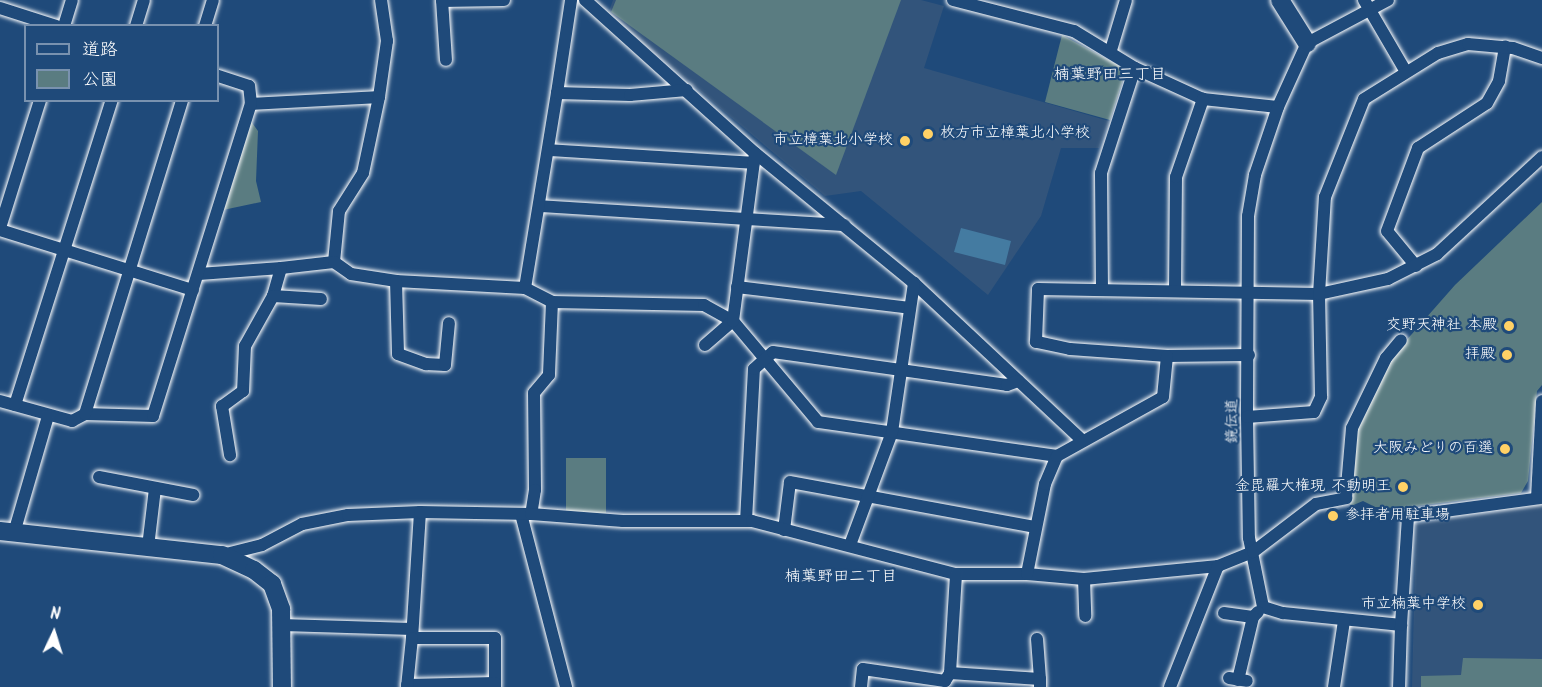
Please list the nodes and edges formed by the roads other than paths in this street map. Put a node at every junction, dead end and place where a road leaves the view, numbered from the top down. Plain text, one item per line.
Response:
1 (72, 0) edge
2 (144, 0) edge
3 (213, 0) edge
4 (381, 0) edge
5 (442, 0) edge
6 (504, 0) edge
7 (571, 0) edge
8 (585, 0) edge
9 (953, 0) edge
10 (1126, 0) edge
11 (1280, 0) edge
12 (1388, 0) edge
13 (1367, 5) edge
14 (0, 8) edge
15 (50, 24) edge
16 (65, 24) edge
17 (137, 24) edge
18 (206, 24) edge
19 (1307, 43) junction
20 (1505, 47) junction
21 (1111, 50) junction
22 (1542, 58) edge
23 (446, 60) dead end
24 (1135, 68) junction
25 (1406, 72) junction
26 (219, 76) edge
27 (687, 90) junction
28 (557, 93) junction
29 (379, 97) junction
30 (1203, 99) junction
31 (39, 102) edge
32 (111, 102) edge
33 (181, 102) edge
34 (251, 104) junction
35 (1278, 107) junction
36 (548, 150) junction
37 (1542, 157) edge
38 (755, 158) junction
39 (539, 206) junction
40 (746, 219) junction
41 (844, 225) junction
42 (0, 229) edge
43 (64, 250) junction
44 (334, 262) junction
45 (1416, 266) junction
46 (281, 268) junction
47 (129, 270) junction
48 (199, 274) junction
49 (396, 281) junction
50 (914, 284) junction
51 (737, 286) junction
52 (525, 288) junction
53 (193, 290) junction
54 (1102, 290) junction
55 (1175, 291) junction
56 (1248, 293) junction
57 (1319, 294) junction
58 (273, 296) junction
59 (321, 299) dead end
60 (552, 302) junction
61 (910, 308) junction
62 (733, 321) junction
63 (449, 323) dead end
64 (1401, 340) dead end
65 (705, 345) dead end
66 (1249, 355) junction
67 (1167, 356) junction
68 (766, 361) junction
69 (901, 370) junction
70 (1018, 381) junction
71 (0, 401) edge
72 (1542, 401) edge
73 (15, 405) junction
74 (85, 414) junction
75 (48, 416) junction
76 (1247, 417) junction
77 (892, 432) junction
78 (1083, 441) junction
79 (231, 455) dead end
80 (1057, 456) junction
81 (99, 477) dead end
82 (155, 488) junction
83 (871, 494) junction
84 (193, 495) dead end
85 (1539, 498) edge
86 (420, 512) junction
87 (526, 514) junction
88 (746, 521) junction
89 (1034, 527) junction
90 (784, 530) junction
91 (7, 532) edge
92 (850, 545) junction
93 (148, 547) junction
94 (1253, 552) junction
95 (222, 555) junction
96 (1218, 566) junction
97 (956, 574) junction
98 (1027, 574) junction
99 (1084, 579) junction
100 (1263, 607) junction
101 (1224, 614) dead end
102 (1085, 616) dead end
103 (1253, 617) junction
104 (1344, 621) junction
105 (282, 625) junction
106 (1401, 625) junction
107 (412, 633) junction
108 (1037, 639) dead end
109 (950, 673) junction
110 (1238, 680) dead end
111 (1040, 683) edge
112 (495, 685) edge
113 (407, 686) edge
114 (282, 687) edge
115 (566, 687) edge
116 (861, 687) edge
117 (1170, 687) edge
118 (1334, 687) edge
119 (1399, 687) edge

1 - 16 street
2 - 17 street
3 - 18 street
4 - 29 street
5 - 6 street
5 - 23 street
7 - 28 street
8 - 27 street
9 - 21 street
10 - 21 street
11 - 19 street
12 - 13 street
13 - 19 street
13 - 25 street
14 - 15 street
19 - 35 street, 鏡伝道
20 - 22 street
20 - 25 street
20 - 45 street
21 - 24 street
24 - 30 street
24 - 54 street
25 - 57 street
26 - 34 street
27 - 28 street
27 - 38 street
28 - 36 street
29 - 34 street
29 - 44 street
30 - 35 street
30 - 55 street
31 - 42 street
32 - 43 street
33 - 47 street
34 - 48 street
35 - 56 street, 鏡伝道
36 - 38 street
36 - 39 street
37 - 45 street
38 - 40 street
38 - 41 street
39 - 40 street
39 - 52 street
40 - 41 street
40 - 51 street
41 - 50 street
42 - 43 street
43 - 47 street
43 - 73 street
44 - 46 street
44 - 49 street
45 - 57 street
46 - 48 street
46 - 58 street
47 - 53 street
47 - 74 street
48 - 53 street
49 - 52 street
49 - 63 street
50 - 61 street
50 - 70 street
51 - 61 street
51 - 62 street
52 - 60 street
53 - 74 street
54 - 55 street
54 - 67 street
55 - 56 street
56 - 57 street
56 - 66 street, 鏡伝道
57 - 76 street
58 - 59 street
58 - 79 street
60 - 62 street
60 - 87 street
61 - 69 street
62 - 65 street
62 - 68 street
64 - 94 street
66 - 67 street
66 - 76 street, 鏡伝道
67 - 78 street
68 - 69 street
68 - 77 street
68 - 88 street
69 - 70 street
69 - 77 street
70 - 78 street
71 - 73 street
72 - 85 street
73 - 75 street
74 - 75 street
75 - 91 street
76 - 94 street, 鏡伝道
77 - 80 street
77 - 83 street
78 - 80 street
80 - 89 street
81 - 82 street
82 - 84 street
82 - 93 street
83 - 89 street
83 - 90 street
83 - 92 street
85 - 106 street
86 - 87 street
86 - 95 street
86 - 107 street
87 - 88 street
87 - 115 street
88 - 90 street
89 - 98 street
90 - 92 street
91 - 93 street
92 - 97 street
93 - 95 street
94 - 96 street
94 - 100 street, 鏡伝道
95 - 105 street
96 - 99 street
96 - 117 street
97 - 98 street
97 - 109 street
98 - 99 street
99 - 102 street
100 - 103 street
100 - 104 street
101 - 103 street
103 - 110 street
104 - 106 street
104 - 118 street
105 - 107 street
105 - 114 street
106 - 119 street
107 - 112 street
107 - 113 street
108 - 111 street
109 - 111 street
109 - 116 street
112 - 113 street

